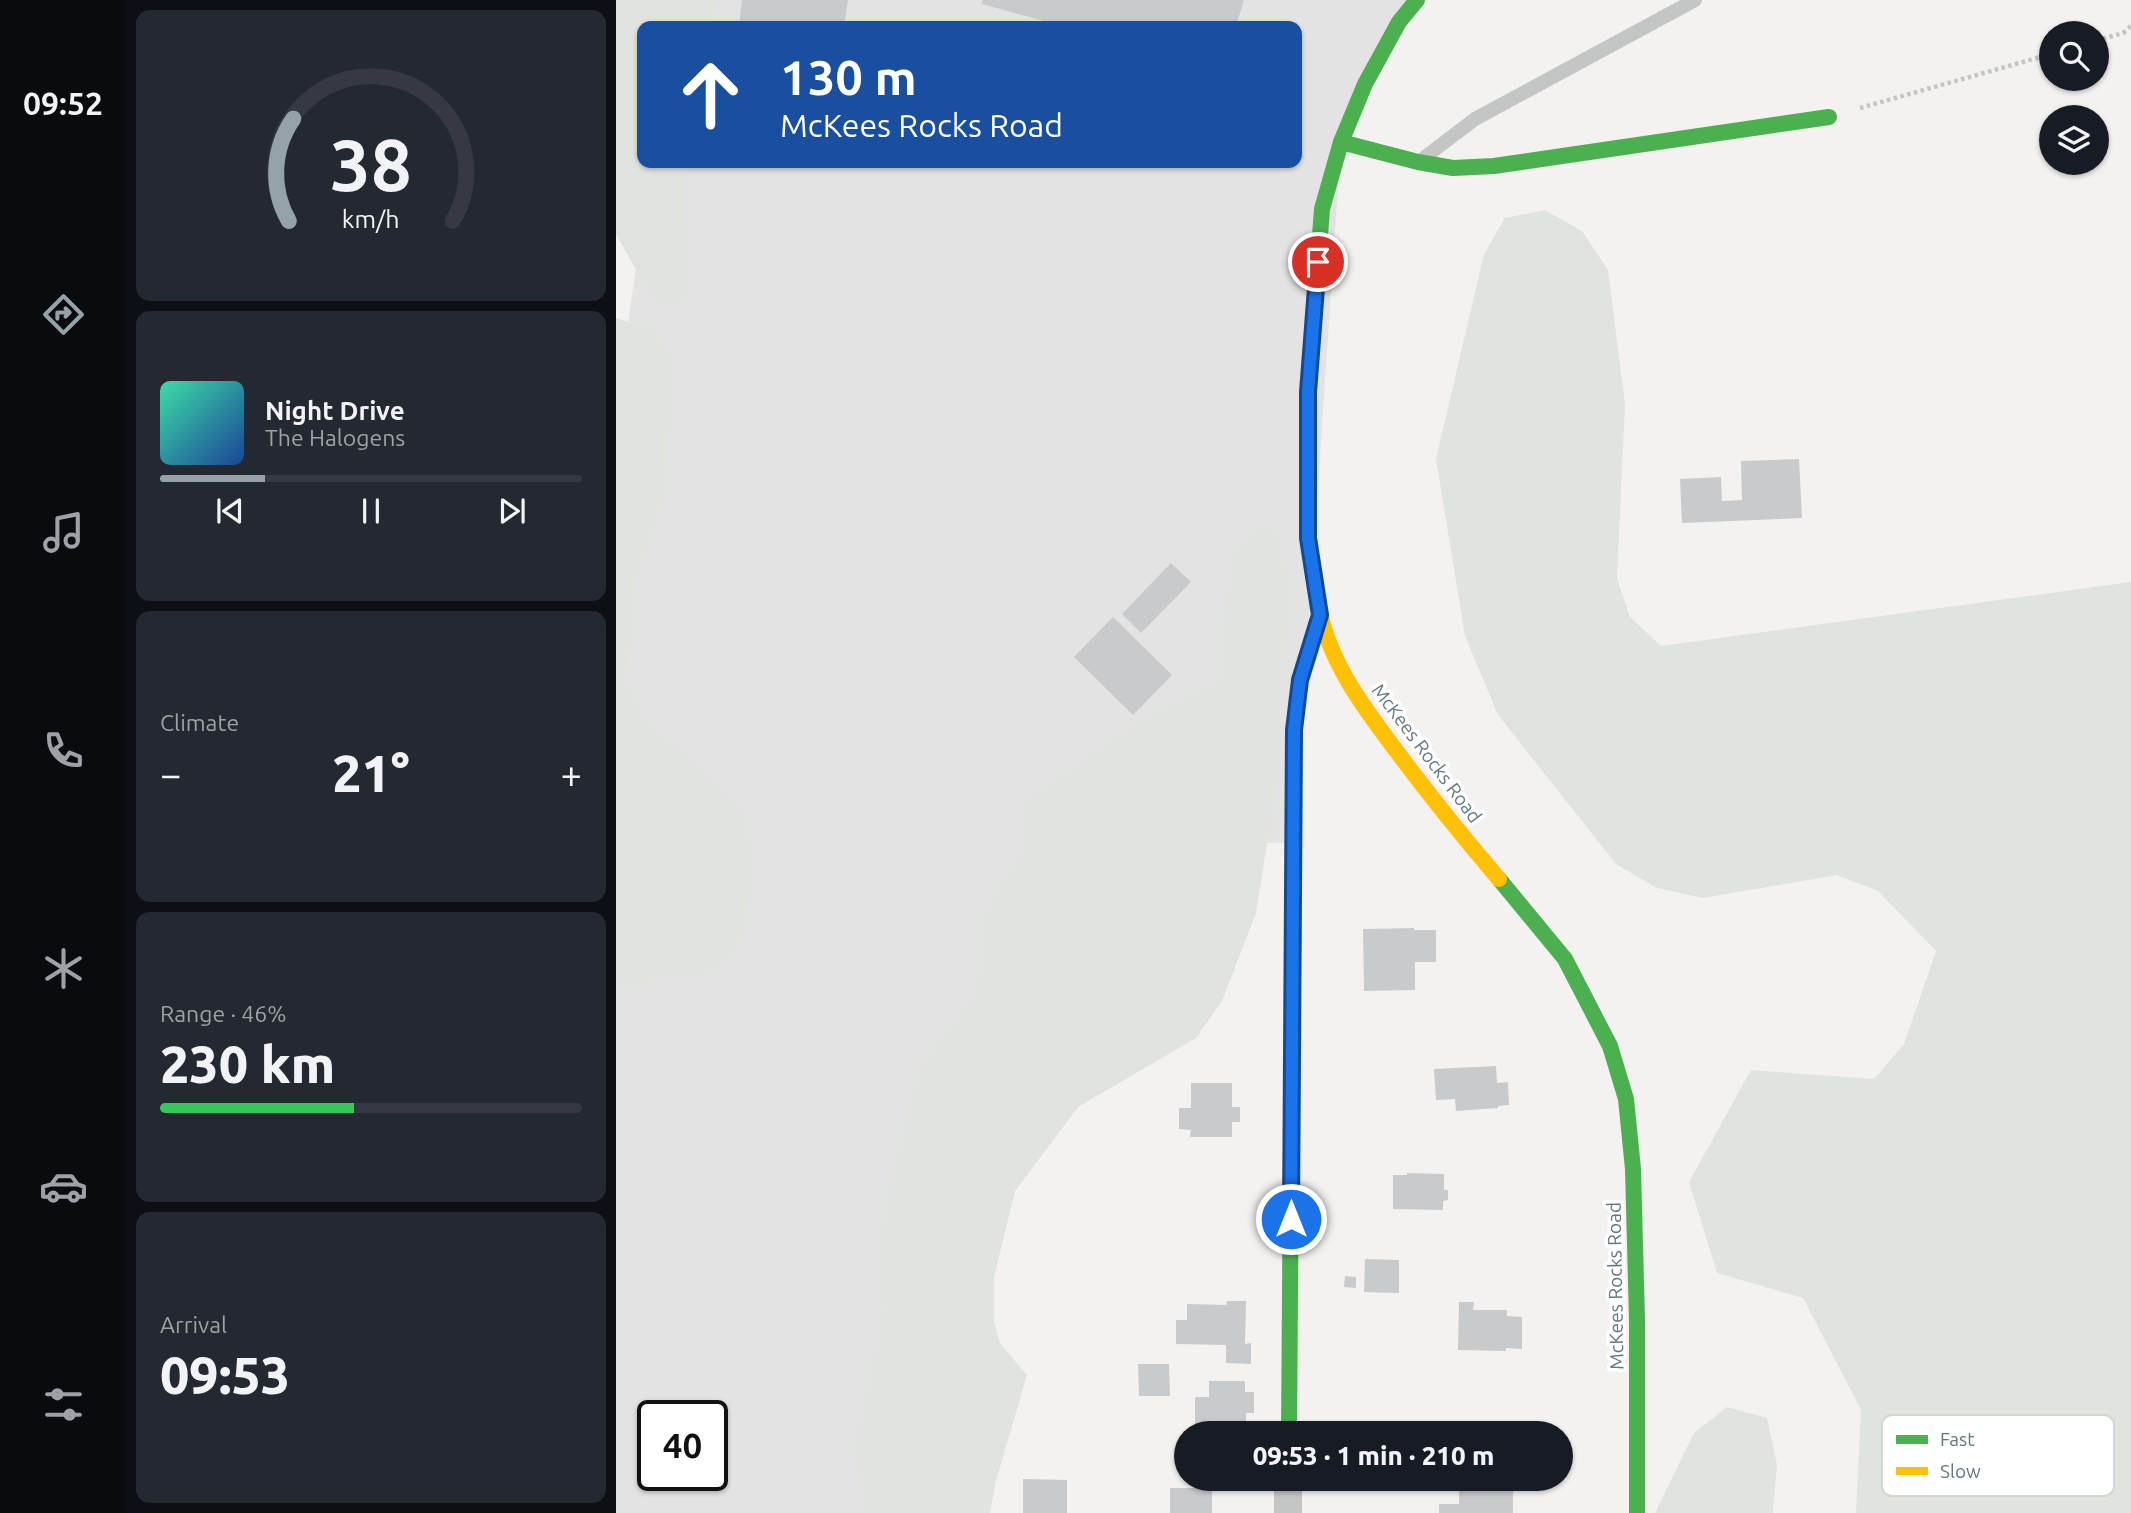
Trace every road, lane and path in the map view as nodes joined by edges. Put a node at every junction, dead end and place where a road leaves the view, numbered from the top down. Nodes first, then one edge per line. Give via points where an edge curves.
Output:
1 (1417, 0) edge
2 (1695, 0) edge
3 (2131, 26) edge
4 (2109, 37) edge
5 (2039, 57) edge
6 (1829, 117) joint
7 (1341, 142) junction
8 (1418, 162) junction
9 (1320, 615) junction
10 (1289, 1421) edge
11 (1288, 1491) edge
12 (1288, 1513) edge
13 (1637, 1513) edge

1 - 7 street, McKees Rocks Road via 1399,22 1365,84
2 - 8 lane via 1475,119
3 - 4 path
5 - 6 path
6 - 8 street via 1494,166 1453,169
7 - 8 street
7 - 9 street, McKees Rocks Road via 1322,209 1308,392 1308,538
9 - 10 street via 1300,680 1294,730
9 - 13 street, McKees Rocks Road via 1338,664 1366,711 1435,803 1565,959 1610,1046 1626,1099 1633,1169
11 - 12 street

